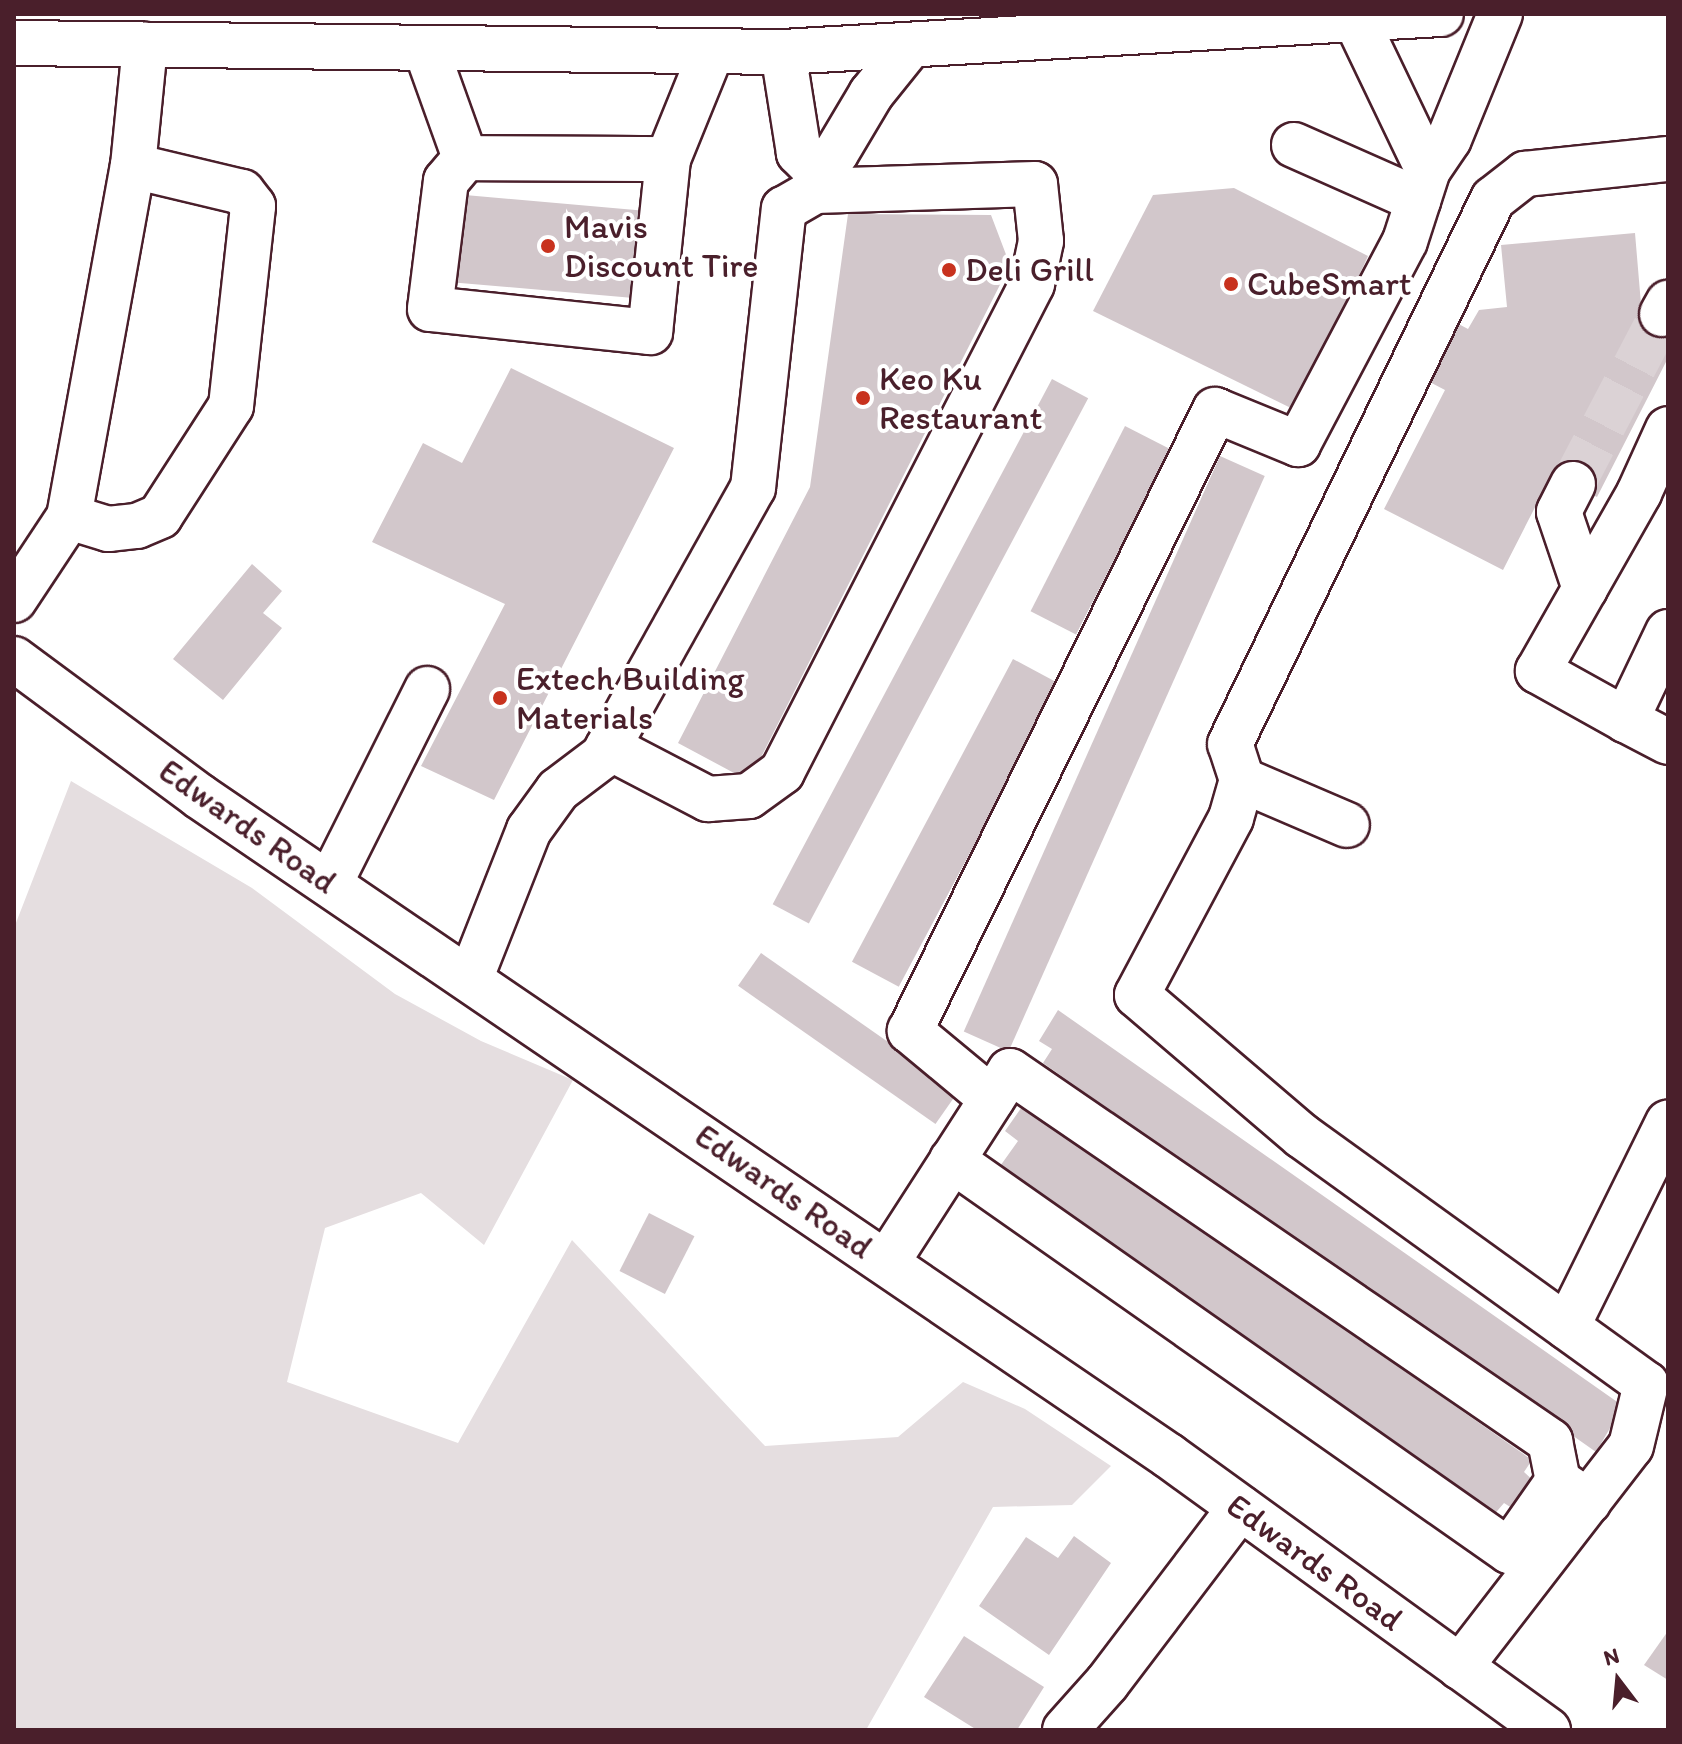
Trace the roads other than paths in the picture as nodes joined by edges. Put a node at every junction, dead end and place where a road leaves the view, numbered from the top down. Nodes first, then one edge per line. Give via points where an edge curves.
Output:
1 (1441, 14) edge
2 (1500, 14) edge
3 (1356, 20) junction
4 (14, 43) edge
5 (145, 45) junction
6 (908, 48) junction
7 (426, 49) junction
8 (783, 52) junction
9 (711, 53) junction
10 (1294, 145) dead end
11 (465, 158) junction
12 (668, 159) junction
13 (1668, 159) edge
14 (133, 166) junction
15 (815, 180) junction
16 (1423, 185) junction
17 (1668, 429) edge
18 (1573, 484) tunnel mouth
19 (69, 517) junction
20 (1585, 589) junction
21 (14, 600) edge
22 (1668, 632) edge
23 (14, 659) edge
24 (427, 689) dead end
25 (1626, 720) junction
26 (1668, 742) edge
27 (608, 747) junction
28 (1242, 780) junction
29 (1347, 825) dead end
30 (330, 883) junction
31 (471, 977) junction
32 (992, 1099) junction
33 (1668, 1123) edge
34 (952, 1160) junction
35 (887, 1262) junction
36 (1567, 1327) junction
37 (1657, 1382) edge
38 (1573, 1492) junction
39 (1240, 1508) junction
40 (1460, 1667) junction
41 (1065, 1730) edge
42 (1548, 1730) edge

1 - 3 main road
2 - 16 main road via 1449,139
3 - 6 main road
3 - 16 main road
4 - 5 main road
5 - 7 main road
5 - 14 main road
6 - 8 main road
6 - 15 main road
7 - 9 main road
7 - 11 main road
8 - 9 main road
8 - 15 main road via 799,153
9 - 12 main road
10 - 16 main road
11 - 12 main road
11 - 12 main road via 446,181 430,309 650,332
13 - 28 main road via 1525,174 1493,199 1230,744
14 - 19 main road
14 - 19 main road via 242,192 253,206 231,406 160,516 137,526 108,529
15 - 27 main road via 784,209 753,488
15 - 27 main road via 1035,184 1041,241 1032,284 782,772 749,796 708,799
16 - 32 main road via 1405,241 1298,444 1215,410 910,1031
17 - 20 main road
18 - 20 main road via 1559,512
19 - 21 main road
20 - 25 main road via 1538,671
22 - 25 main road
23 - 30 main road, Edwards Road via 199,796
24 - 30 main road
25 - 26 main road
27 - 31 main road via 541,810 507,877
28 - 29 main road
28 - 36 main road via 1231,818 1137,995 1302,1136
30 - 31 main road, Edwards Road
31 - 35 main road, Edwards Road
32 - 34 main road
32 - 38 main road via 1010,1071 1550,1441
33 - 36 main road
34 - 35 main road
34 - 38 main road via 1509,1551
35 - 39 main road, Edwards Road
36 - 37 main road
37 - 38 main road via 1631,1446
38 - 40 main road
39 - 40 main road, Edwards Road
39 - 41 main road
40 - 42 main road, Edwards Road

